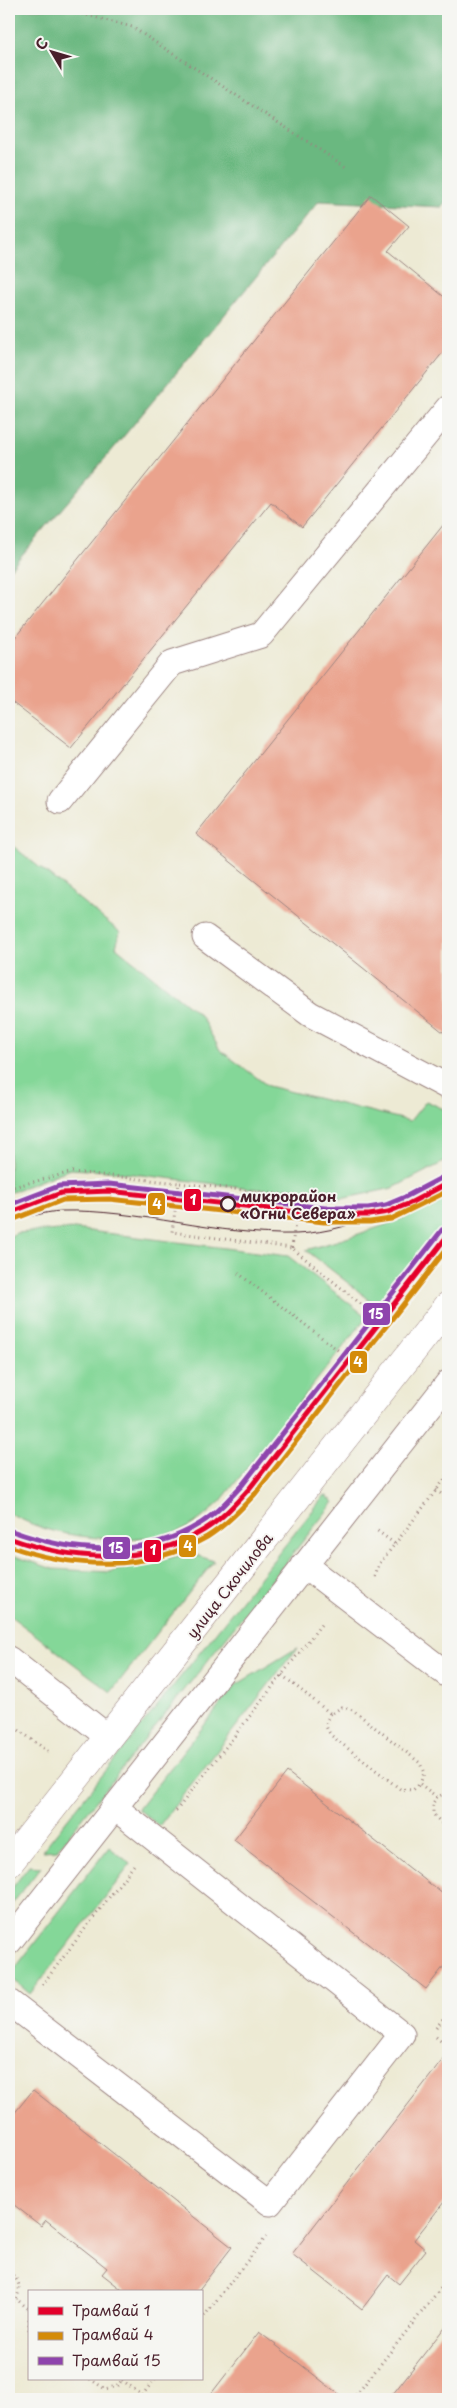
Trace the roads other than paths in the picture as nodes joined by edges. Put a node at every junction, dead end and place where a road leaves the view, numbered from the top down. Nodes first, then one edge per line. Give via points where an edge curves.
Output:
1 (448, 408) edge
2 (60, 801) dead end
3 (205, 937) dead end
4 (448, 1087) edge
5 (448, 1306) edge
6 (448, 1383) edge
7 (304, 1565) junction
8 (9, 1659) edge
9 (448, 1675) edge
10 (108, 1737) junction
11 (114, 1807) junction
12 (9, 1863) edge
13 (9, 1942) edge
14 (15, 2007) edge

1 - 2 lane via 261,636 172,663
3 - 4 lane via 310,1014
5 - 10 street, улица Скочилова
6 - 7 lane
7 - 9 lane
7 - 11 lane
8 - 10 lane
10 - 12 street, улица Скочилова
11 - 13 lane
11 - 14 lane via 402,2034 270,2203

